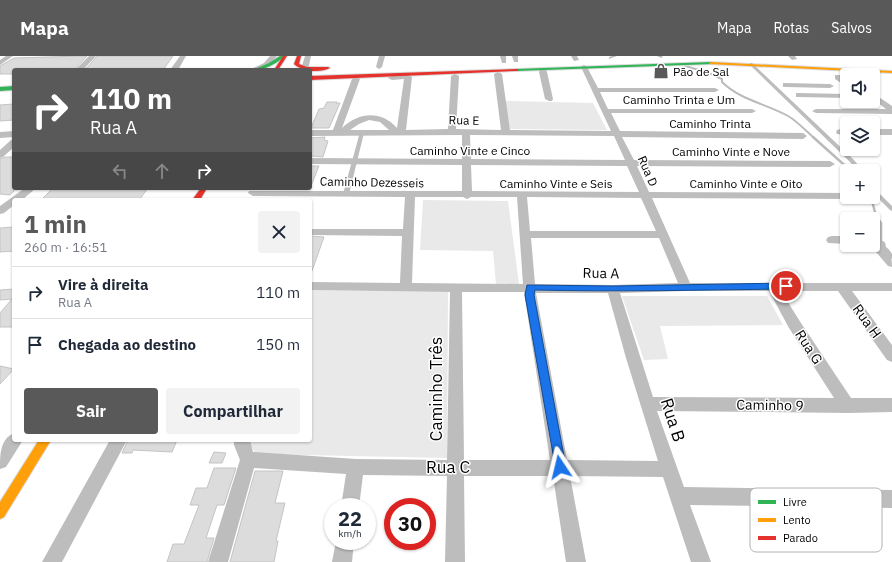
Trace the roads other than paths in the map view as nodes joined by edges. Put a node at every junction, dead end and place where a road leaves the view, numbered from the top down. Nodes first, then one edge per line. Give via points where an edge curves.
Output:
1 (10, 56) edge
2 (93, 56) edge
3 (183, 56) edge
4 (274, 56) edge
5 (284, 56) edge
6 (308, 56) edge
7 (382, 56) edge
8 (660, 56) edge
9 (680, 56) edge
10 (612, 57) edge
11 (792, 57) edge
12 (575, 58) edge
13 (298, 59) edge
14 (503, 59) edge
15 (515, 59) edge
16 (750, 60) edge
17 (0, 63) edge
18 (892, 65) edge
19 (379, 67) junction
20 (476, 67) junction
21 (81, 68) edge
22 (175, 68) edge
23 (258, 68) edge
24 (260, 68) edge
25 (277, 68) edge
26 (301, 68) edge
27 (306, 68) edge
28 (585, 69) junction
29 (312, 71) edge
30 (312, 71) edge
31 (543, 72) junction
32 (880, 72) edge
33 (892, 72) edge
34 (498, 74) junction
35 (840, 74) edge
36 (455, 76) junction
37 (820, 76) dead end
38 (408, 77) junction
39 (312, 79) edge
40 (312, 79) edge
41 (356, 79) junction
42 (12, 80) edge
43 (0, 81) edge
44 (786, 85) dead end
45 (830, 86) junction
46 (12, 88) edge
47 (0, 89) edge
48 (596, 90) junction
49 (715, 90) dead end
50 (840, 94) edge
51 (799, 95) dead end
52 (840, 96) edge
53 (549, 99) dead end
54 (880, 101) edge
55 (816, 110) dead end
56 (605, 111) junction
57 (752, 111) dead end
58 (892, 111) edge
59 (362, 132) junction
60 (399, 132) junction
61 (452, 132) junction
62 (466, 132) junction
63 (880, 132) edge
64 (892, 132) edge
65 (312, 133) edge
66 (339, 133) junction
67 (506, 133) junction
68 (12, 134) edge
69 (617, 134) junction
70 (0, 135) edge
71 (803, 136) dead end
72 (12, 144) edge
73 (0, 156) edge
74 (312, 161) edge
75 (353, 161) junction
76 (465, 162) junction
77 (631, 163) junction
78 (830, 164) dead end
79 (855, 164) edge
80 (28, 190) edge
81 (253, 194) edge
82 (346, 194) junction
83 (410, 195) junction
84 (522, 195) junction
85 (467, 196) junction
86 (646, 196) junction
87 (840, 196) edge
88 (880, 197) edge
89 (18, 198) edge
90 (0, 201) edge
91 (12, 201) edge
92 (12, 202) edge
93 (892, 209) edge
94 (0, 211) edge
95 (312, 232) edge
96 (408, 233) junction
97 (526, 234) junction
98 (663, 235) junction
99 (832, 240) dead end
100 (840, 240) edge
101 (881, 243) edge
102 (892, 263) edge
103 (312, 286) edge
104 (772, 286) junction
105 (841, 286) junction
106 (892, 286) edge
107 (406, 287) junction
108 (530, 287) junction
109 (686, 287) junction
110 (456, 288) junction
111 (613, 289) junction
112 (892, 356) edge
113 (648, 404) junction
114 (848, 406) junction
115 (892, 406) edge
116 (14, 442) edge
117 (44, 442) edge
118 (118, 442) edge
119 (242, 442) edge
120 (248, 460) junction
121 (0, 461) edge
122 (455, 466) junction
123 (356, 467) junction
124 (560, 467) junction
125 (669, 469) junction
126 (679, 496) junction
127 (750, 497) edge
128 (351, 498) edge
129 (882, 499) edge
130 (892, 499) edge
131 (0, 513) edge
132 (344, 550) edge
133 (52, 562) edge
134 (218, 562) edge
135 (342, 562) edge
136 (456, 562) edge
137 (576, 562) edge
138 (701, 562) edge

1 - 17 street
2 - 21 street
3 - 22 street
4 - 23 street
5 - 24 main road
5 - 25 main road
6 - 27 street
7 - 19 street
8 - 9 main road
8 - 10 main road
10 - 12 main road
11 - 16 main road
11 - 18 main road
12 - 15 main road
13 - 26 main road via 297,66
14 - 15 main road
14 - 20 main road
16 - 28 main road
16 - 35 main road
16 - 79 lane
19 - 20 main road
19 - 29 main road
20 - 28 main road
20 - 30 main road
20 - 39 main road
28 - 31 street
28 - 48 street, Rua D
31 - 34 street
31 - 53 street
32 - 33 main road
34 - 36 street
34 - 67 street
36 - 38 street
36 - 61 street
37 - 45 street
38 - 41 street
38 - 60 street
40 - 41 street
41 - 66 street
42 - 43 main road
44 - 45 street
45 - 50 street
46 - 47 main road
48 - 49 street
48 - 56 street, Rua D
51 - 52 street
54 - 58 street
55 - 58 street
56 - 57 street, Caminho Trinta e Um
56 - 69 street, Rua D
59 - 60 street, Rua E
59 - 66 street, Rua E
59 - 75 lane
60 - 61 street, Rua E
60 - 66 street via 380,119 367,117 355,121
61 - 62 street, Rua E
62 - 67 street, Rua E
62 - 76 street
63 - 64 street
65 - 66 street, Rua E
67 - 69 street, Rua E
68 - 70 street
69 - 71 street, Caminho Trinta
69 - 77 street, Rua D
72 - 73 street
74 - 75 street, Caminho Vinte e Cinco
75 - 76 street, Caminho Vinte e Cinco
75 - 82 lane
76 - 77 street, Caminho Vinte e Cinco
76 - 85 street
77 - 78 street, Caminho Vinte e Nove
77 - 86 street, Rua D
80 - 89 street
81 - 82 street, Caminho Dezesseis
82 - 83 street, Caminho Dezesseis
83 - 85 street, Caminho Dezesseis
83 - 96 street
84 - 85 street, Caminho Vinte e Seis
84 - 86 street, Caminho Vinte e Seis
84 - 97 street
86 - 87 street, Caminho Vinte e Oito
86 - 98 street, Rua D
88 - 93 lane
90 - 91 street
92 - 94 street
95 - 96 street
96 - 107 street
97 - 98 street
97 - 108 street
98 - 109 street, Rua D
99 - 100 street
101 - 102 street
103 - 107 street, Rua A
104 - 105 street, Rua A
104 - 109 street, Rua A
104 - 114 street, Rua G
105 - 106 street, Rua A
105 - 112 street, Rua H
107 - 110 street, Rua A
108 - 110 street, Rua A
108 - 111 street, Rua A
108 - 124 street
109 - 111 street, Rua A
110 - 122 street, Caminho Três
111 - 113 street, Rua B
113 - 114 street, Caminho 9
113 - 125 street, Rua B
114 - 115 street, Caminho 9
116 - 121 street
117 - 131 main road
118 - 133 street
119 - 120 street
120 - 123 street, Rua C
120 - 134 street
122 - 123 street, Rua C
122 - 124 street, Rua C
122 - 136 street, Caminho Três
123 - 128 street
124 - 125 street, Rua C
124 - 137 street
125 - 126 street, Rua B
126 - 127 street
126 - 138 street, Rua B
129 - 130 street
132 - 135 street

